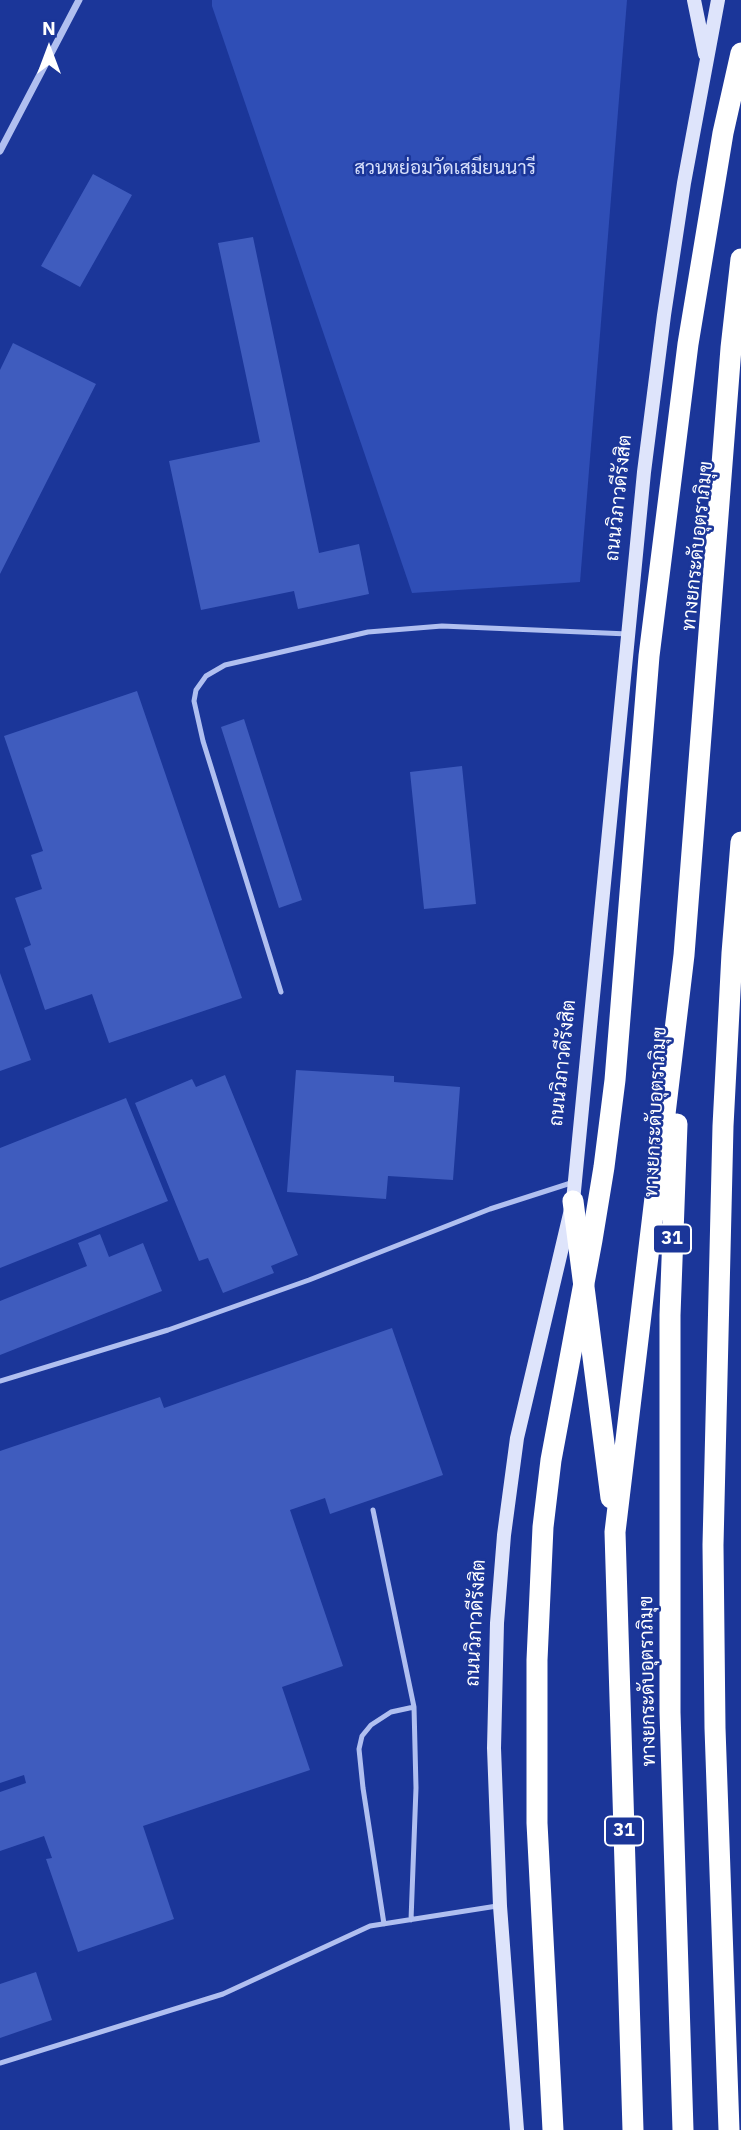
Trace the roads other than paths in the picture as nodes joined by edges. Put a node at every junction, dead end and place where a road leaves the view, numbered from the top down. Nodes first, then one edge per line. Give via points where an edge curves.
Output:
1 (79, 0) edge
2 (694, 0) edge
3 (718, 0) edge
4 (741, 53) edge
5 (706, 63) junction
6 (0, 151) edge
7 (741, 259) edge
8 (741, 352) edge
9 (628, 634) junction
10 (741, 842) edge
11 (281, 992) dead end
12 (574, 1192) junction
13 (0, 1381) edge
14 (373, 1510) dead end
15 (615, 1532) junction
16 (414, 1707) junction
17 (500, 1906) junction
18 (411, 1920) junction
19 (384, 1924) junction
20 (0, 2063) edge
21 (517, 2130) edge
22 (553, 2130) edge
23 (633, 2130) edge
24 (683, 2130) edge
25 (729, 2130) edge

1 - 6 street
2 - 5 main road
3 - 5 main road, ถนนวิภาวดีรังสิต / 31
4 - 22 highway, bridge via 688,344 649,656 615,1080 543,1527 537,1823
5 - 9 main road, ถนนวิภาวดีรังสิต / 31 via 664,315
7 - 15 highway, 31 via 684,955
8 - 24 highway, ทางยกระดับอุตราภิมุข / 31 via 709,663 676,1144 671,1289 670,1712
9 - 11 lane via 442,626 368,632 225,665 206,676 194,701 203,741
9 - 12 main road, ถนนวิภาวดีรังสิต / 31
10 - 25 highway, 31 via 723,1126 713,1545
12 - 13 lane via 552,1188 181,1326
12 - 15 highway, 31
12 - 17 main road, ถนนวิภาวดีรังสิต via 517,1438 504,1535 494,1748
14 - 16 lane
15 - 23 highway, 31
16 - 18 lane
16 - 19 lane via 391,1712 371,1725 359,1749
17 - 18 lane
17 - 21 main road, ถนนวิภาวดีรังสิต
18 - 19 lane
19 - 20 lane via 370,1926 223,1994

